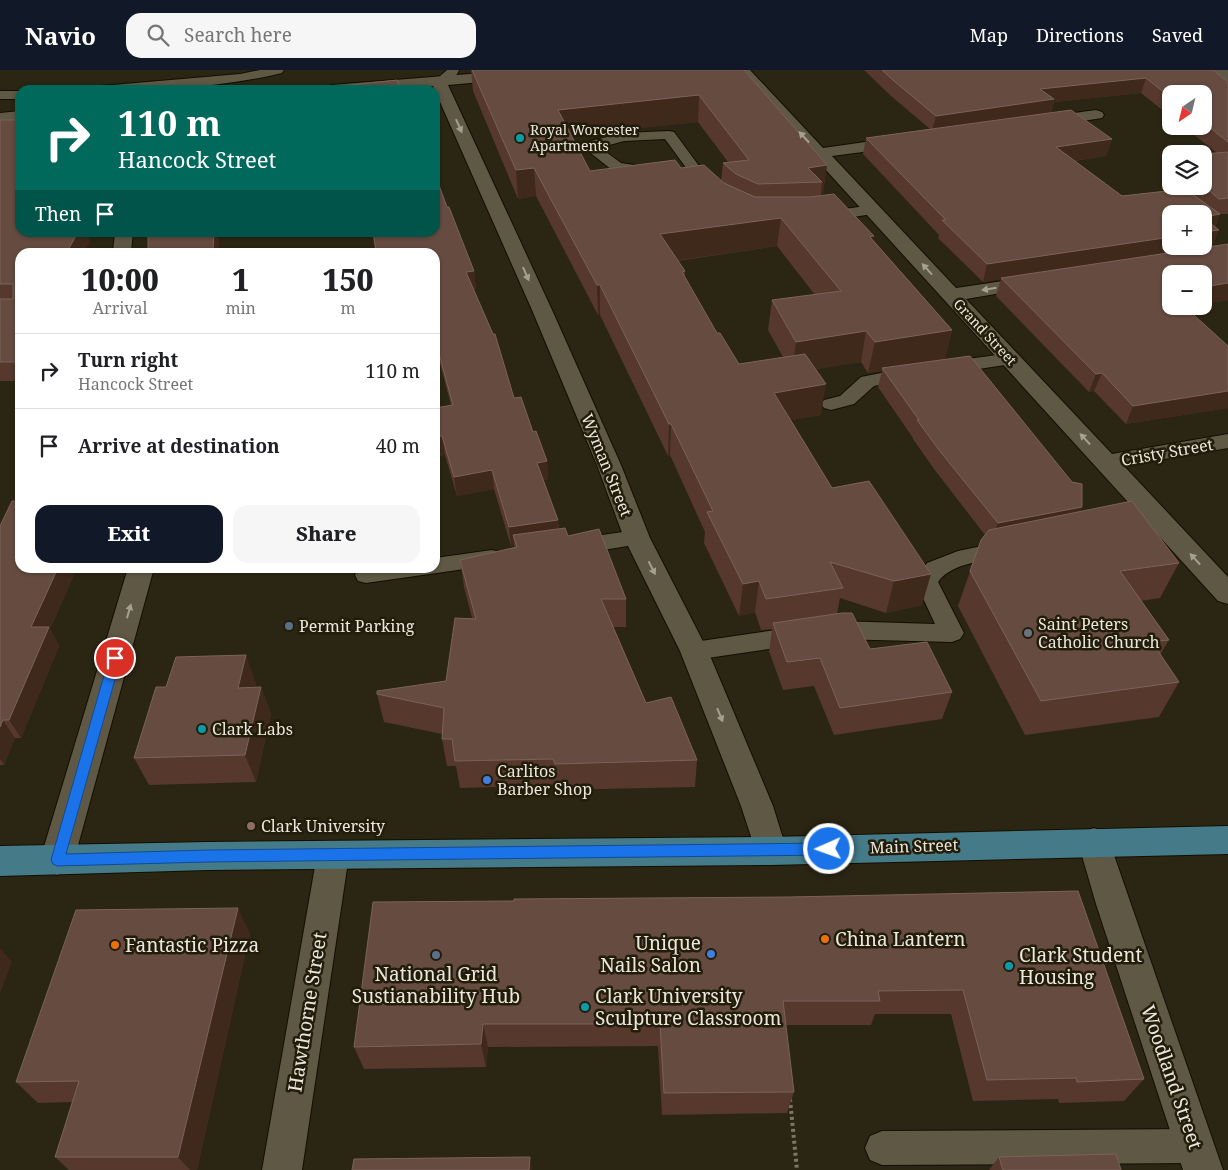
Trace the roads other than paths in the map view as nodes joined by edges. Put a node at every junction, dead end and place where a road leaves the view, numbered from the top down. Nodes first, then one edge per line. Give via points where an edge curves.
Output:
1 (278, 70) edge
2 (570, 70) edge
3 (742, 70) edge
4 (1218, 70) edge
5 (446, 76) edge
6 (1228, 77) edge
7 (159, 85) edge
8 (373, 85) edge
9 (0, 95) edge
10 (15, 95) edge
11 (15, 116) edge
12 (1096, 116) dead end
13 (0, 118) edge
14 (1028, 125) edge
15 (913, 140) edge
16 (820, 153) junction
17 (662, 172) edge
18 (722, 202) edge
19 (874, 210) junction
20 (806, 219) edge
21 (1056, 279) edge
22 (950, 295) junction
23 (1011, 359) junction
24 (831, 404) dead end
25 (1228, 441) edge
26 (1106, 462) junction
27 (1159, 519) junction
28 (1130, 525) edge
29 (637, 538) junction
30 (1025, 546) edge
31 (550, 551) edge
32 (512, 556) edge
33 (440, 565) edge
34 (141, 573) edge
35 (383, 573) edge
36 (366, 575) dead end
37 (1228, 594) edge
38 (694, 651) junction
39 (1228, 840) edge
40 (1094, 842) junction
41 (771, 851) junction
42 (333, 855) junction
43 (57, 860) junction
44 (0, 861) edge
45 (882, 1148) dead end
46 (1199, 1158) edge
47 (282, 1170) edge

1 - 7 lane via 240,78
2 - 5 street
16 -> 3 street, Grand Street
4 - 6 street
5 - 8 street
5 -> 29 street, Wyman Street
9 - 10 lane
11 - 13 street
12 - 14 street
15 - 16 street
16 - 19 street, Grand Street
17 - 18 lane via 617,167 595,151 595,144 624,137 669,135 687,170
19 - 20 lane
22 -> 19 street, Grand Street
21 -> 22 street
22 - 23 street, Grand Street
23 - 24 lane via 868,381 847,400
26 -> 23 street, Grand Street
25 - 26 street, Cristy Street
26 - 27 street, Grand Street
27 - 28 lane
37 -> 27 street, Grand Street
29 - 31 lane
29 -> 38 street, Wyman Street
30 - 38 lane via 958,559 935,569 926,581 952,633 836,630
32 - 33 lane
43 -> 34 street
35 - 36 lane
38 -> 41 street, Wyman Street via 757,806
39 - 40 main road, Main Street
40 - 41 main road, Main Street
40 - 46 street, Woodland Street
41 - 42 main road, Main Street
42 - 43 main road, Main Street
42 - 47 street, Hawthorne Street
43 - 44 main road, Main Street
45 - 46 lane

